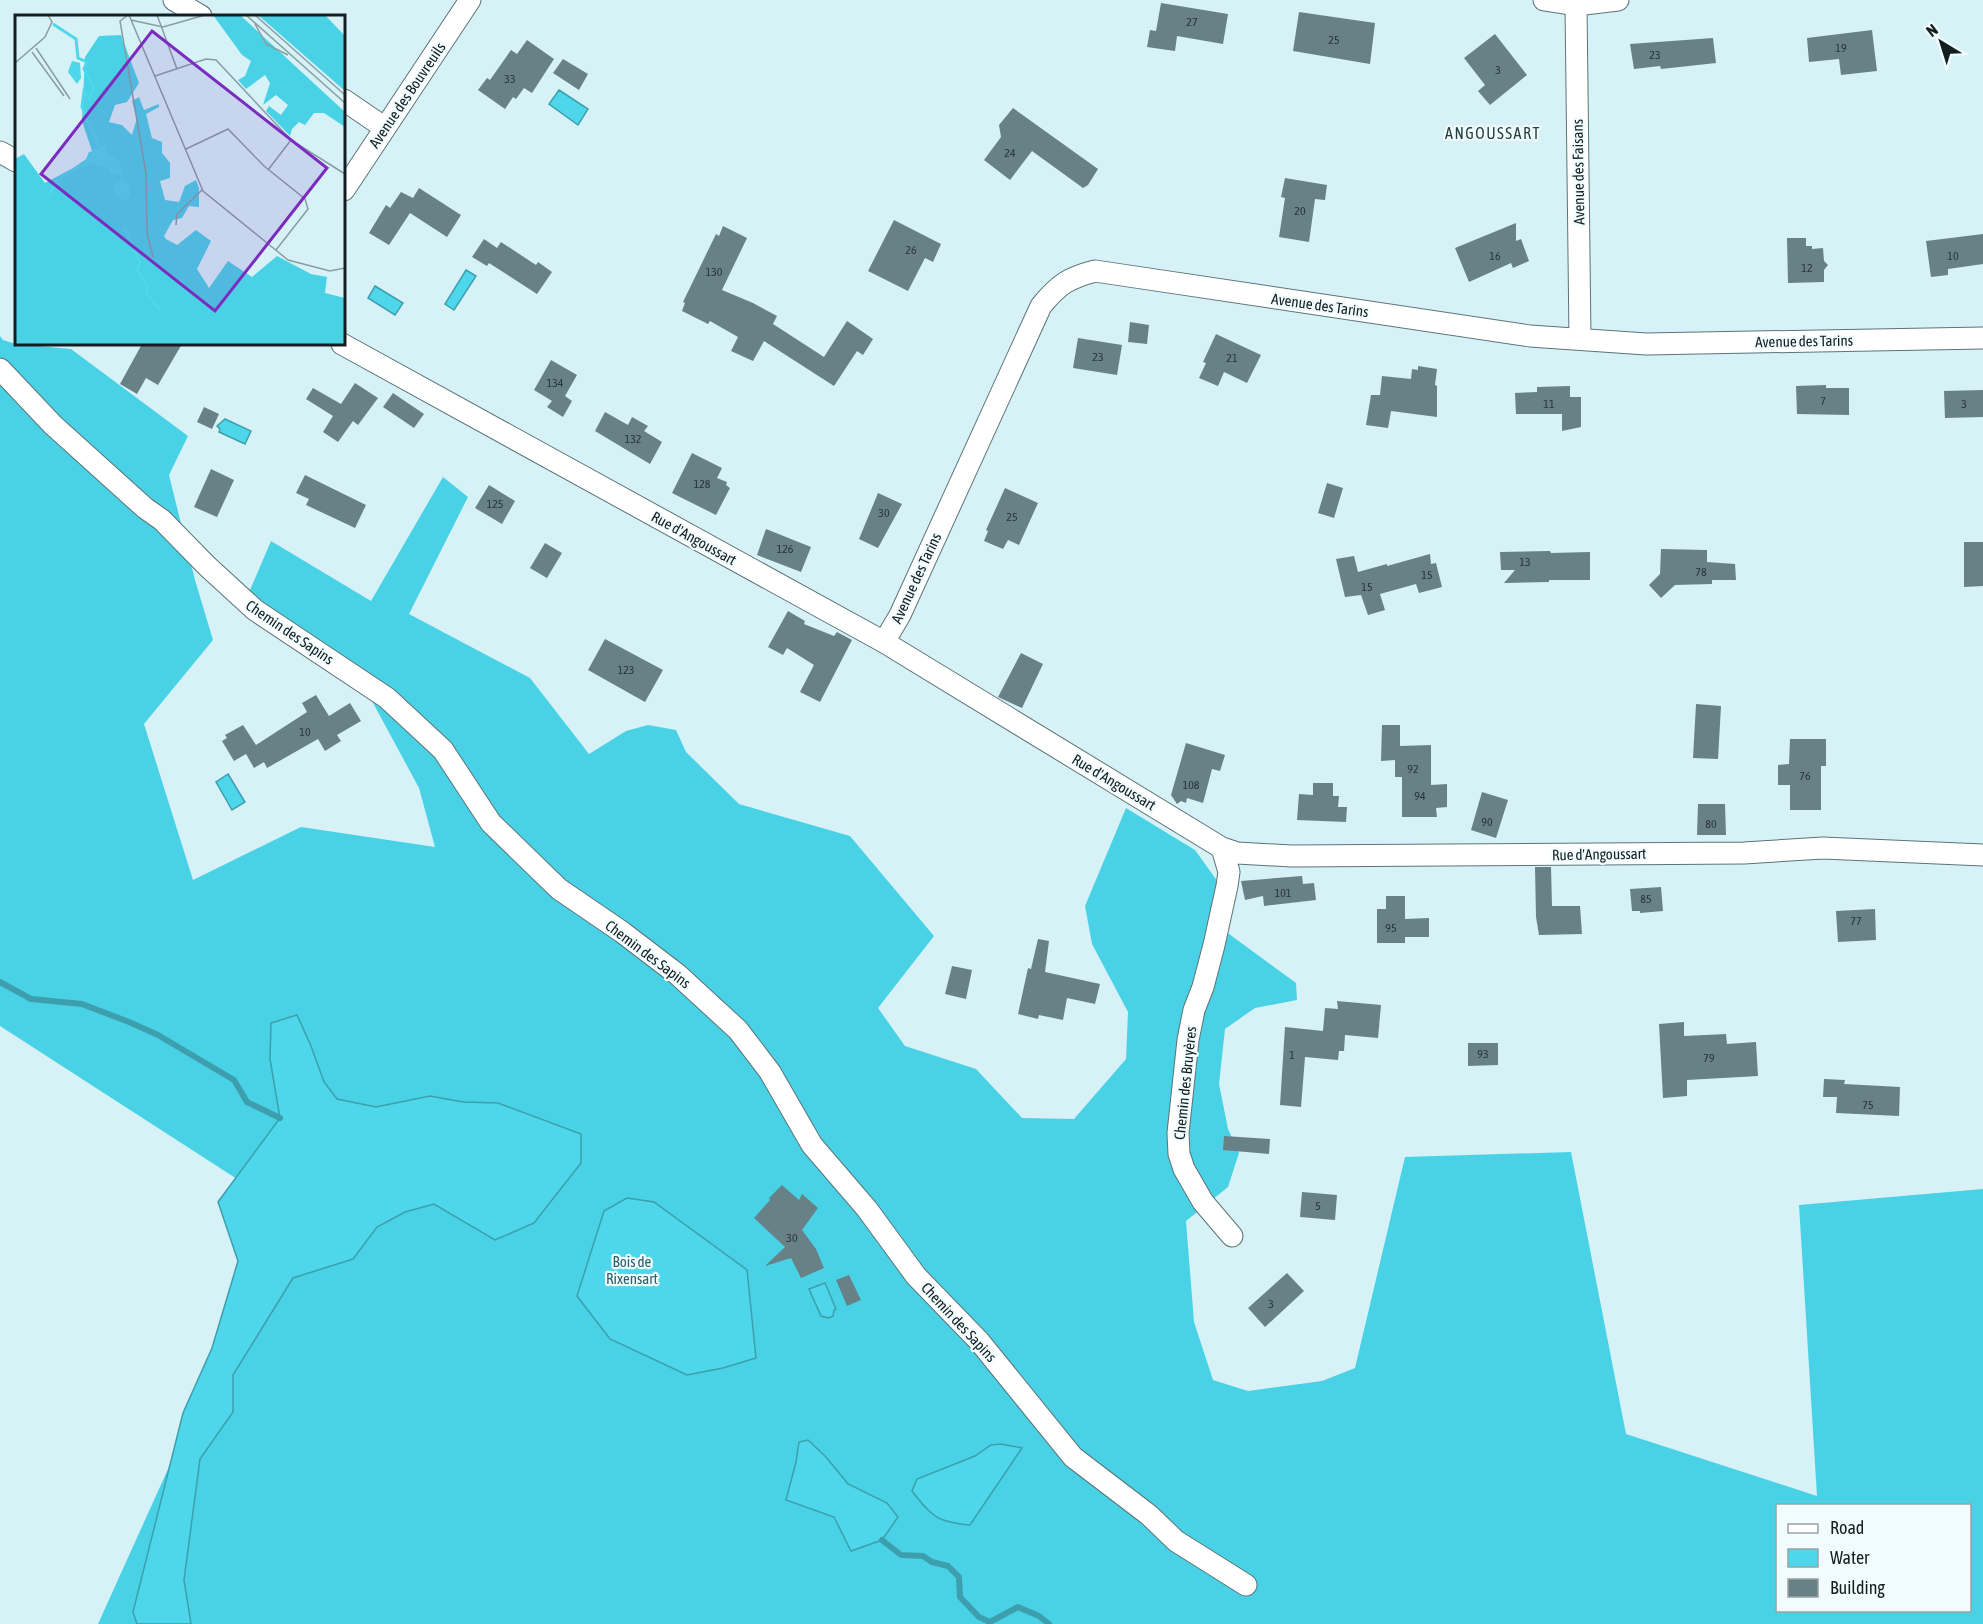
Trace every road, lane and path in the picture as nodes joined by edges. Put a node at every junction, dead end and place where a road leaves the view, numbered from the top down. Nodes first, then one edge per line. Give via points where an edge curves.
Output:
1 (174, 0) edge
2 (470, 0) edge
3 (1544, 0) edge
4 (1618, 0) edge
5 (1576, 5) junction
6 (199, 15) edge
7 (345, 101) edge
8 (385, 128) junction
9 (0, 152) edge
10 (15, 160) edge
11 (345, 188) edge
12 (1983, 338) edge
13 (1580, 339) junction
14 (344, 345) edge
15 (0, 369) edge
16 (884, 642) junction
17 (1222, 848) junction
18 (1983, 855) edge
19 (1232, 1236) dead end
20 (1246, 1585) dead end

1 - 6 street
2 - 8 street, Avenue des Bouvreuils
3 - 5 street
4 - 5 street
5 - 13 street, Avenue des Faisans
7 - 8 street
8 - 11 street, Avenue des Bouvreuils
9 - 10 street
12 - 13 street, Avenue des Tarins via 1646,344
13 - 16 street, Avenue des Tarins via 1530,336 1095,272 1074,277 1056,288 1041,306 900,615
14 - 16 street, Rue d'Angoussart
15 - 20 street, Chemin des Sapins via 53,425 162,520 255,610 387,698 443,750 491,824 559,889 677,974 738,1030 770,1072 812,1145 867,1209 916,1276 980,1341 1073,1457 1176,1540
16 - 17 street, Rue d'Angoussart
17 - 18 street, Rue d'Angoussart via 1237,853 1291,856 1744,853 1823,848
17 - 19 street, Chemin des Bruyères via 1228,879 1188,1040 1178,1133 1184,1169 1203,1202

